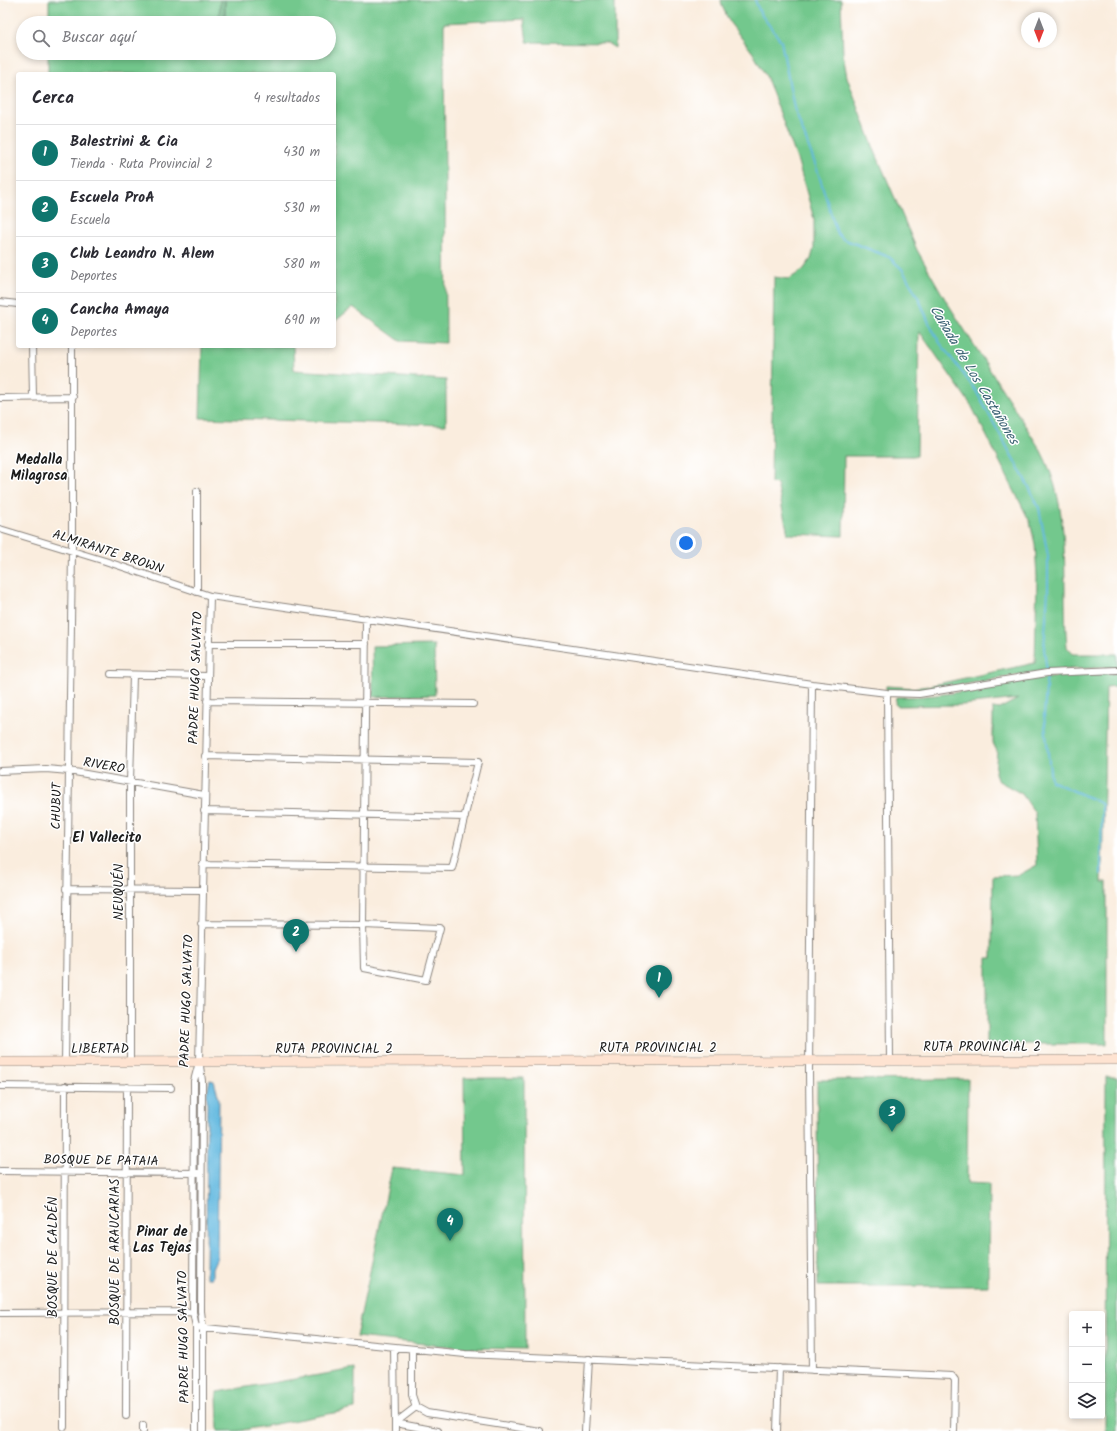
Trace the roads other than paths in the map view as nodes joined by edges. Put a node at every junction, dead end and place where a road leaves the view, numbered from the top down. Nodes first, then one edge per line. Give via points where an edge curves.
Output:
1 (0, 302) edge
2 (16, 304) edge
3 (32, 348) edge
4 (72, 348) edge
5 (33, 396) junction
6 (73, 397) junction
7 (0, 398) edge
8 (197, 490) dead end
9 (0, 529) edge
10 (72, 551) junction
11 (197, 592) junction
12 (210, 596) junction
13 (366, 618) junction
14 (208, 644) junction
15 (366, 644) junction
16 (1117, 670) edge
17 (111, 674) dead end
18 (133, 675) junction
19 (207, 676) junction
20 (812, 684) junction
21 (887, 692) junction
22 (207, 701) junction
23 (366, 703) junction
24 (473, 704) dead end
25 (205, 756) junction
26 (366, 761) junction
27 (0, 771) edge
28 (69, 771) junction
29 (130, 782) junction
30 (204, 795) junction
31 (204, 811) junction
32 (365, 815) junction
33 (465, 817) junction
34 (202, 864) junction
35 (364, 866) junction
36 (66, 889) junction
37 (130, 889) junction
38 (202, 890) junction
39 (201, 924) junction
40 (364, 925) junction
41 (890, 1060) junction
42 (1117, 1060) edge
43 (809, 1061) junction
44 (0, 1062) edge
45 (65, 1062) junction
46 (130, 1062) junction
47 (199, 1062) junction
48 (0, 1086) edge
49 (65, 1086) junction
50 (127, 1087) junction
51 (171, 1088) dead end
52 (0, 1170) edge
53 (64, 1171) junction
54 (126, 1172) junction
55 (194, 1173) junction
56 (201, 1173) junction
57 (0, 1312) edge
58 (64, 1312) junction
59 (126, 1312) junction
60 (193, 1312) junction
61 (196, 1327) junction
62 (203, 1328) junction
63 (394, 1348) junction
64 (412, 1349) junction
65 (589, 1359) junction
66 (779, 1368) junction
67 (812, 1370) junction
68 (416, 1407) junction
69 (126, 1416) dead end
70 (395, 1423) junction
71 (64, 1427) dead end
72 (196, 1431) edge
73 (204, 1431) edge
74 (395, 1431) edge
75 (438, 1431) edge
76 (540, 1431) edge
77 (585, 1431) edge
78 (777, 1431) edge
79 (954, 1431) edge

1 - 2 street
3 - 5 street
4 - 6 street, CHUBUT
5 - 6 street
5 - 7 street
6 - 10 street, CHUBUT
8 - 11 street, PADRE HUGO SALVATO
9 - 10 street, ALMIRANTE BROWN
10 - 11 street, ALMIRANTE BROWN
10 - 28 street, CHUBUT
11 - 12 street, ALMIRANTE BROWN
12 - 13 street, ALMIRANTE BROWN
12 - 14 street, PADRE HUGO SALVATO
13 - 15 street
13 - 20 street, ALMIRANTE BROWN
14 - 15 street
14 - 19 street, PADRE HUGO SALVATO
15 - 23 street
16 - 21 street, ALMIRANTE BROWN via 1047,673 930,694
17 - 18 street
18 - 19 street
18 - 29 street, NEUQUÉN
19 - 22 street, PADRE HUGO SALVATO
20 - 21 street, ALMIRANTE BROWN
20 - 43 street
21 - 41 street
22 - 23 street
22 - 25 street, PADRE HUGO SALVATO
23 - 24 street
23 - 26 street
25 - 26 street
25 - 30 street, PADRE HUGO SALVATO
26 - 32 street
26 - 33 street via 478,762
27 - 28 street, RIVERO
28 - 29 street, RIVERO
28 - 36 street, CHUBUT
29 - 30 street, RIVERO
29 - 37 street, NEUQUÉN
30 - 31 street, PADRE HUGO SALVATO
31 - 32 street
31 - 34 street, PADRE HUGO SALVATO
32 - 33 street
32 - 35 street
33 - 35 street via 452,868
34 - 35 street
34 - 38 street, PADRE HUGO SALVATO
35 - 40 street
36 - 37 street
36 - 45 street, CHUBUT
37 - 38 street
37 - 46 street, NEUQUÉN
38 - 39 street, PADRE HUGO SALVATO
39 - 40 street
39 - 47 street, PADRE HUGO SALVATO
40 - 40 street via 440,928 426,980 364,968
41 - 42 main road, RUTA PROVINCIAL 2
41 - 43 main road, RUTA PROVINCIAL 2
43 - 47 main road, RUTA PROVINCIAL 2
43 - 67 street
44 - 45 main road, LIBERTAD
45 - 46 main road, LIBERTAD
46 - 47 main road, LIBERTAD
47 - 55 street, PADRE HUGO SALVATO via 194,1081
47 - 56 street, PADRE HUGO SALVATO via 202,1081
48 - 49 street
49 - 50 street
49 - 53 street, BOSQUE DE CALDÉN
50 - 51 street
50 - 54 street, BOSQUE DE ARAUCARIAS
52 - 53 street, BOSQUE DE PATAIA
53 - 54 street, BOSQUE DE PATAIA
53 - 58 street, BOSQUE DE CALDÉN
54 - 55 street, BOSQUE DE PATAIA
54 - 59 street, BOSQUE DE ARAUCARIAS
55 - 56 street, BOSQUE DE PATAIA
55 - 60 street, PADRE HUGO SALVATO
56 - 62 street, PADRE HUGO SALVATO
57 - 58 street
58 - 59 street
58 - 71 street, BOSQUE DE CALDÉN
59 - 60 street
59 - 69 street, BOSQUE DE ARAUCARIAS
60 - 61 street, PADRE HUGO SALVATO
61 - 62 street
61 - 72 street, PADRE HUGO SALVATO
62 - 63 street
62 - 73 street, PADRE HUGO SALVATO
63 - 64 street
63 - 70 street
64 - 65 street via 464,1354
64 - 68 street via 412,1395
65 - 66 street
65 - 77 street
66 - 67 street
66 - 78 street
67 - 79 street via 954,1378
68 - 70 street
68 - 76 street via 427,1413
70 - 74 street
70 - 75 street

